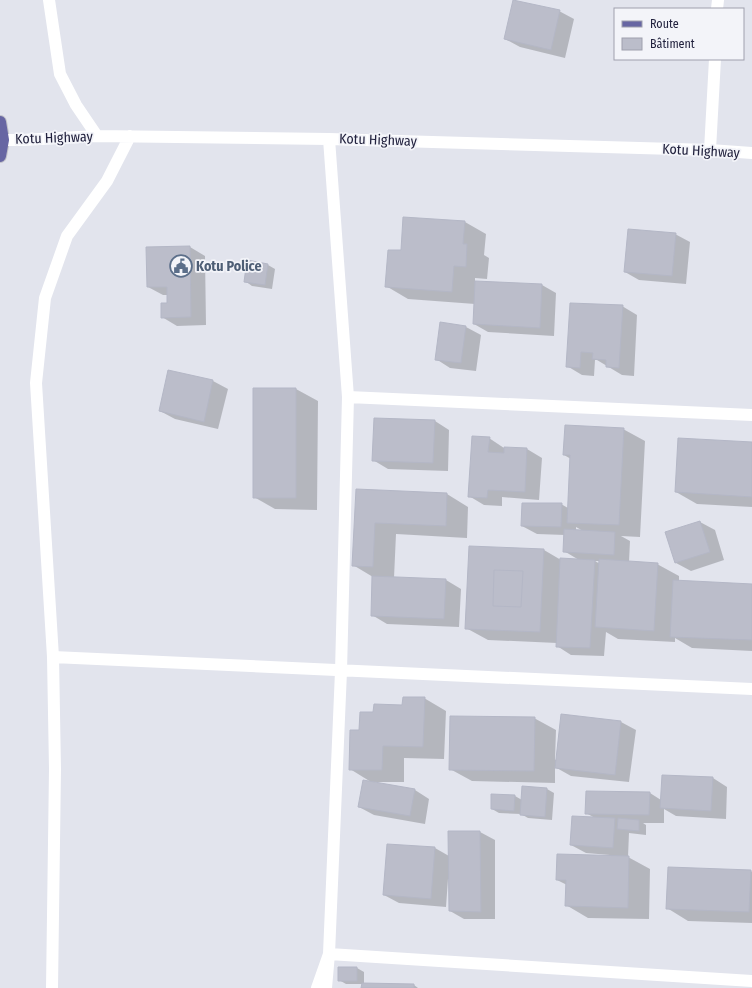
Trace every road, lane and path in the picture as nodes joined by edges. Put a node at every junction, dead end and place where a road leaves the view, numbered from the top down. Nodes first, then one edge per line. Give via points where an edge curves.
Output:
1 (49, 0) edge
2 (715, 60) edge
3 (0, 122) edge
4 (97, 136) junction
5 (130, 136) junction
6 (329, 138) junction
7 (3, 140) junction
8 (710, 150) junction
9 (752, 153) edge
10 (0, 156) edge
11 (348, 397) junction
12 (752, 415) edge
13 (53, 657) junction
14 (341, 671) junction
15 (752, 689) edge
16 (329, 954) junction
17 (752, 981) edge
18 (52, 988) edge
19 (317, 988) edge
20 (326, 988) edge

1 - 4 street via 60,74 76,105
2 - 8 street
3 - 7 main road
4 - 5 street, Kotu Highway
4 - 7 street, Kotu Highway
5 - 6 street, Kotu Highway
5 - 13 street via 107,181 67,236 45,298 36,383
6 - 8 street, Kotu Highway
6 - 11 street
7 - 10 main road
8 - 9 street, Kotu Highway
11 - 12 street
11 - 14 street
13 - 14 street
13 - 18 street via 55,769
14 - 15 street
14 - 16 street
16 - 17 street
16 - 19 street
16 - 20 street

